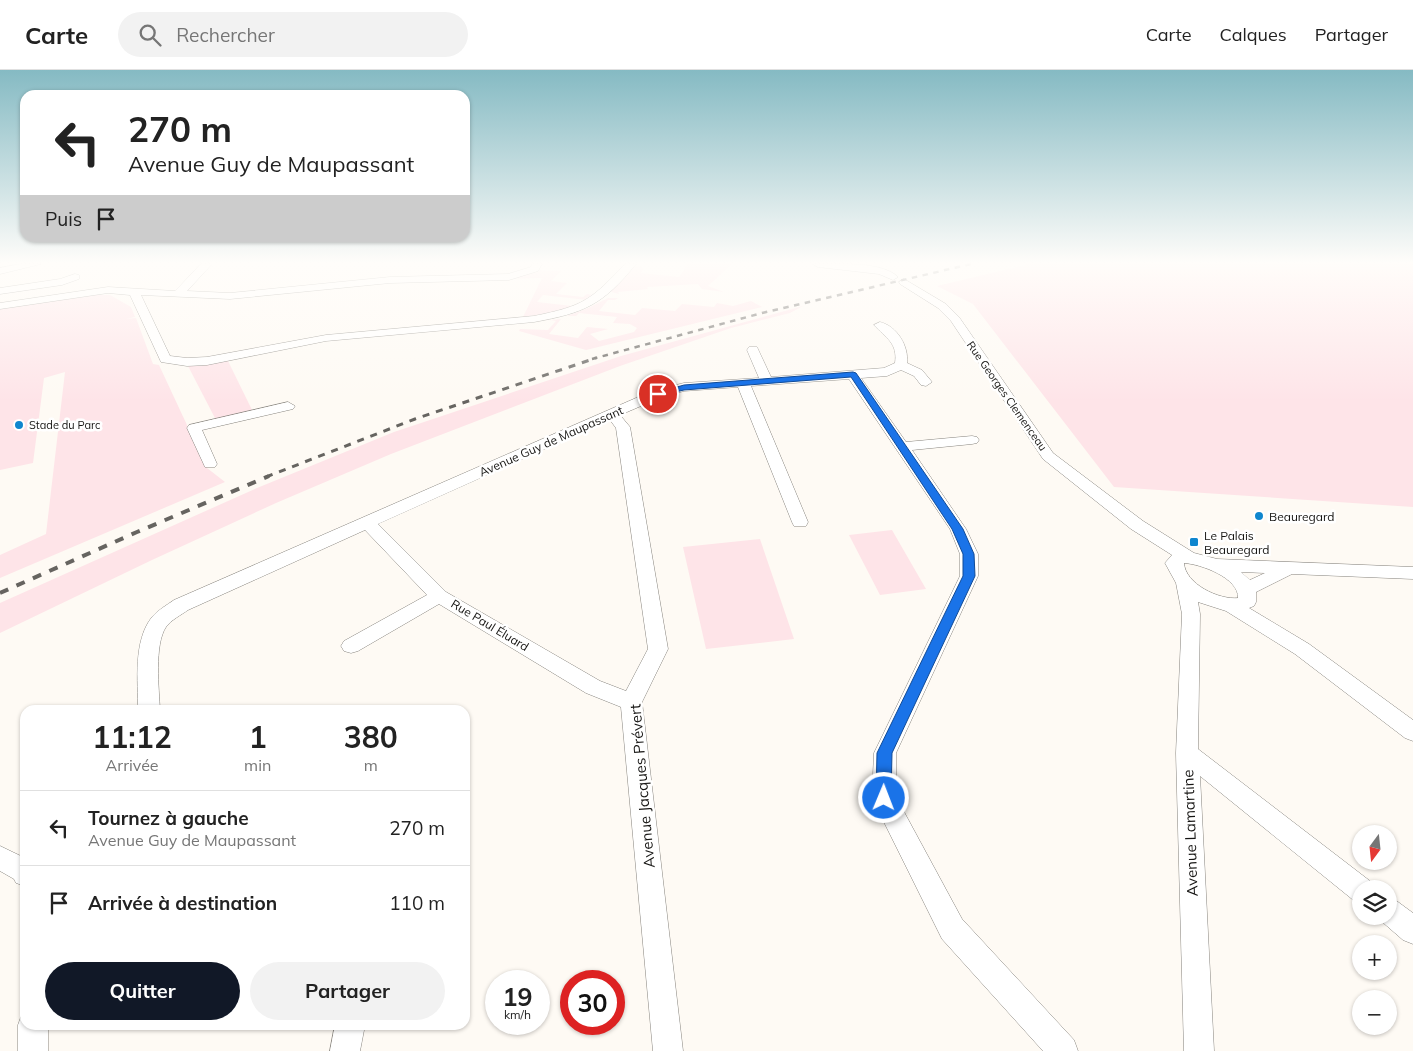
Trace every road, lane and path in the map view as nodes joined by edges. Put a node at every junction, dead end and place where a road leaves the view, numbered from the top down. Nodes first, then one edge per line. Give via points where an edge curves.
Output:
1 (142, 310) edge
2 (573, 310) edge
3 (945, 310) edge
4 (880, 325) dead end
5 (753, 350) dead end
6 (902, 366) junction
7 (853, 374) junction
8 (767, 381) junction
9 (926, 382) dead end
10 (743, 383) junction
11 (288, 406) dead end
12 (612, 414) junction
13 (972, 440) dead end
14 (902, 447) junction
15 (210, 464) dead end
16 (367, 522) junction
17 (800, 522) dead end
18 (1181, 559) junction
19 (1215, 564) junction
20 (1290, 567) junction
21 (1413, 574) edge
22 (1185, 583) junction
23 (1248, 593) junction
24 (439, 596) junction
25 (1224, 605) junction
26 (1191, 614) junction
27 (351, 646) dead end
28 (1302, 649) junction
29 (631, 702) junction
30 (149, 705) edge
31 (1413, 732) edge
32 (1187, 753) junction
33 (0, 858) edge
34 (20, 869) edge
35 (1352, 883) edge
36 (1397, 917) edge
37 (1413, 930) edge
38 (33, 1030) edge
39 (349, 1030) edge
40 (33, 1051) edge
41 (345, 1051) edge
42 (668, 1051) edge
43 (1063, 1051) edge
44 (1199, 1051) edge

1 - 2 street via 165,359 187,362 326,338 534,319
3 - 18 street, Rue Georges Clemenceau via 1048,456
4 - 6 street via 894,334 903,356
5 - 8 street
6 - 7 street, Avenue Guy de Maupassant via 887,372
6 - 9 street via 918,373
7 - 8 street, Avenue Guy de Maupassant
7 - 14 street
8 - 10 street, Avenue Guy de Maupassant
10 - 12 street, Avenue Guy de Maupassant via 684,387 658,394
10 - 17 street
11 - 15 street via 194,428
12 - 16 street, Avenue Guy de Maupassant
12 - 29 street, Avenue Jacques Prévert via 623,427 658,648
13 - 14 street
14 - 43 street via 958,529 969,554 969,576 885,753 884,798 952,929
16 - 24 street, Rue Paul Éluard
16 - 30 street, Avenue Guy de Maupassant via 181,605 159,622 150,648
18 - 19 street, Rue Georges Clemenceau
18 - 22 street, Rue Georges Clemenceau via 1176,568
19 - 20 street
19 - 23 street, Rue Georges Clemenceau via 1239,580
20 - 21 street
20 - 23 street
22 - 25 street, Rue Georges Clemenceau via 1202,596
22 - 26 street, Avenue Lamartine
23 - 25 street via 1247,602
23 - 28 street, Rue Georges Clemenceau
24 - 27 street
24 - 29 street, Rue Paul Éluard via 594,687
25 - 26 street
25 - 28 street, Rue Georges Clemenceau
26 - 32 street, Avenue Lamartine
28 - 31 street, Rue Georges Clemenceau
29 - 42 street, Avenue Jacques Prévert
32 - 35 street
32 - 44 street, Avenue Lamartine
33 - 34 street
36 - 37 street
38 - 40 street
39 - 41 street

